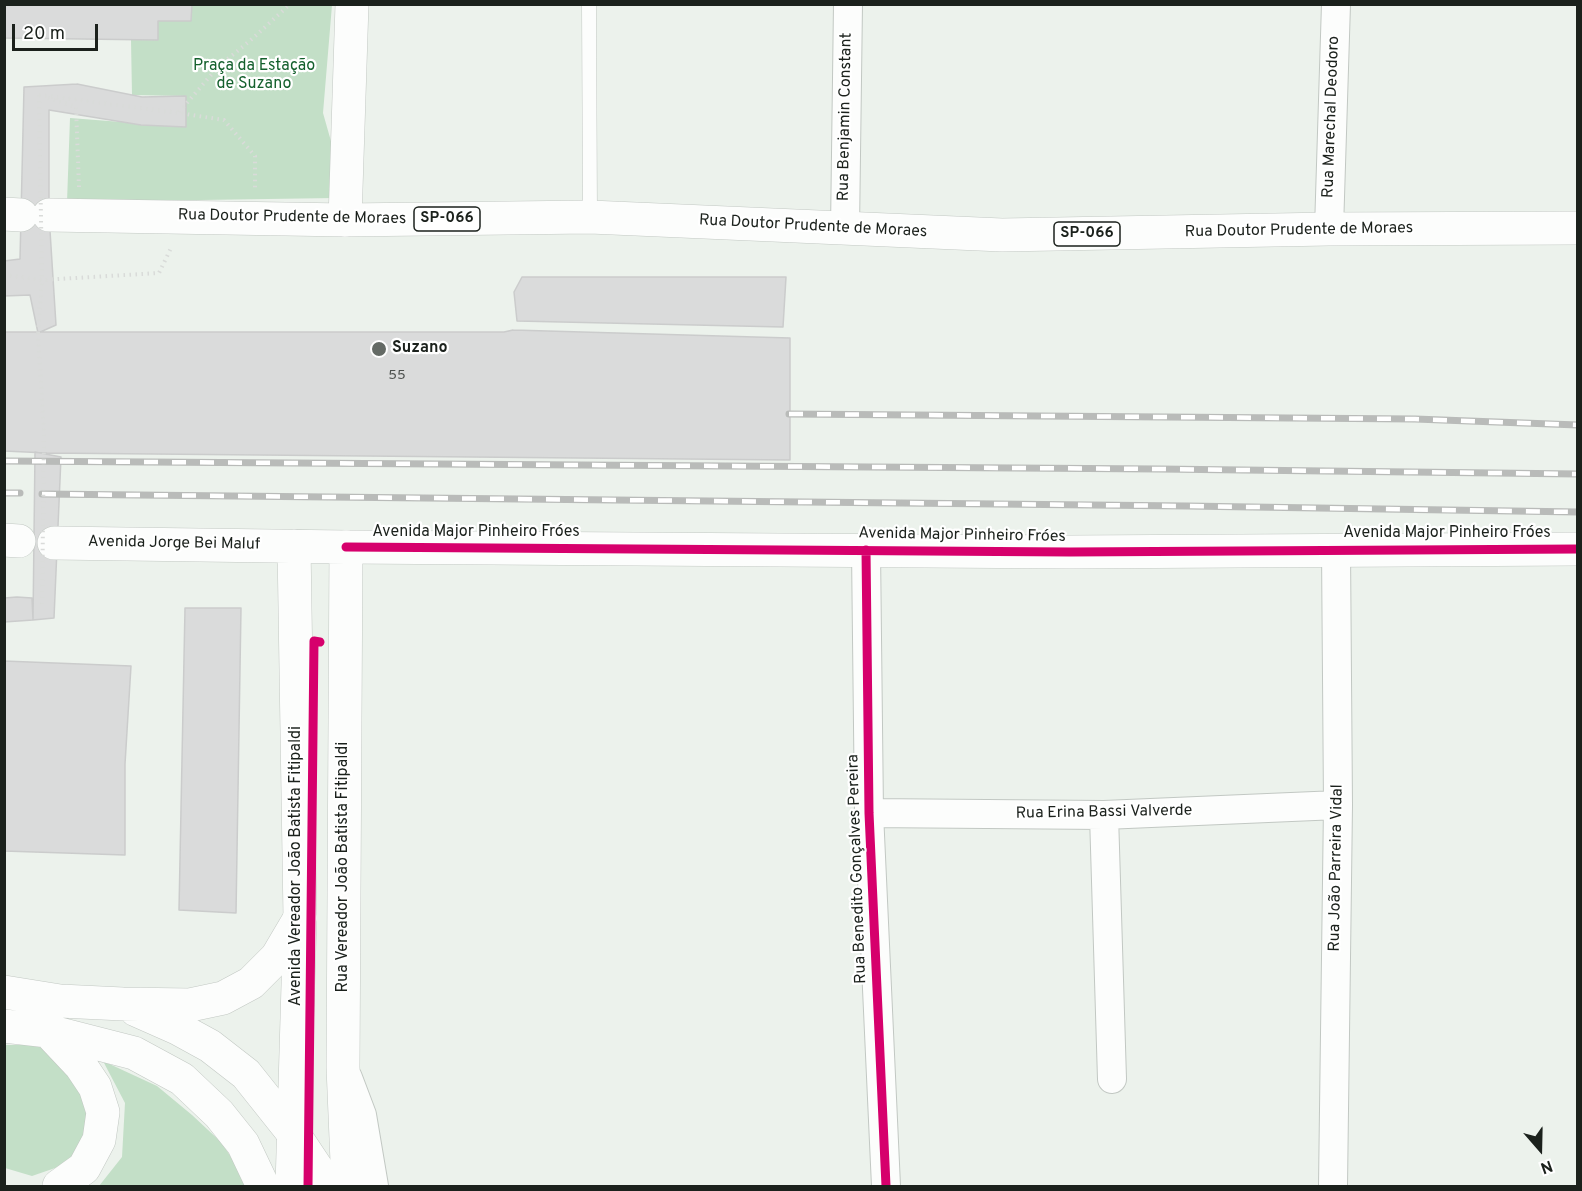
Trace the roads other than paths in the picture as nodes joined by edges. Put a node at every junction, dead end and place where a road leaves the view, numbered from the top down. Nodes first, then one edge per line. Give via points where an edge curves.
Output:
1 (352, 4) edge
2 (589, 4) edge
3 (848, 4) edge
4 (1336, 4) edge
5 (25, 214) edge
6 (590, 217) junction
7 (345, 220) junction
8 (1578, 228) edge
9 (845, 229) junction
10 (1329, 229) junction
11 (54, 543) dead end
12 (294, 546) junction
13 (345, 547) junction
14 (1578, 549) edge
15 (866, 550) junction
16 (1336, 550) junction
17 (1338, 806) junction
18 (869, 813) junction
19 (1104, 815) junction
20 (300, 918) junction
21 (4, 992) edge
22 (123, 1004) junction
23 (4, 1026) edge
24 (48, 1031) junction
25 (343, 1067) junction
26 (1112, 1079) dead end
27 (293, 1133) junction
28 (59, 1186) edge
29 (264, 1186) edge
30 (292, 1186) edge
31 (325, 1186) edge
32 (348, 1186) edge
33 (374, 1186) edge
34 (886, 1186) edge
35 (1333, 1186) edge

1 - 7 main road
2 - 6 lane
3 - 9 street, Rua Benjamin Constant
4 - 10 street, Rua Marechal Deodoro
5 - 7 main road, Rua Doutor Prudente de Moraes / SP-066
6 - 7 main road, Rua Doutor Prudente de Moraes / SP-066
6 - 9 main road, Rua Doutor Prudente de Moraes / SP-066
8 - 10 main road, Rua Doutor Prudente de Moraes / SP-066
9 - 10 main road, Rua Doutor Prudente de Moraes / SP-066 via 1002,235
11 - 12 main road, Avenida Jorge Bei Maluf
12 - 13 main road, Avenida Major Pinheiro Fróes
12 - 20 main road, Avenida Vereador João Batista Fitipaldi
13 - 15 main road, Avenida Major Pinheiro Fróes
13 - 25 main road, Rua Vereador João Batista Fitipaldi
14 - 16 main road, Avenida Major Pinheiro Fróes
15 - 16 main road, Avenida Major Pinheiro Fróes
15 - 18 street, Rua Benedito Gonçalves Pereira
16 - 17 street, Rua João Parreira Vidal
17 - 19 street, Rua Erina Bassi Valverde
17 - 35 street, Rua João Parreira Vidal
18 - 19 street, Rua Erina Bassi Valverde
18 - 34 street, Rua Benedito Gonçalves Pereira
19 - 26 street
20 - 22 main road via 277,957 251,983 223,998 190,1005
20 - 27 main road, Avenida Vereador João Batista Fitipaldi
21 - 22 main road
22 - 27 main road via 210,1046 246,1074
23 - 24 main road
24 - 28 main road via 81,1066 95,1087 103,1112 99,1140 84,1168
24 - 29 main road via 134,1053 182,1079 219,1114 243,1144
25 - 32 main road, Rua Vereador João Batista Fitipaldi
25 - 33 street via 362,1115
27 - 30 main road, Avenida Vereador João Batista Fitipaldi
27 - 31 main road

